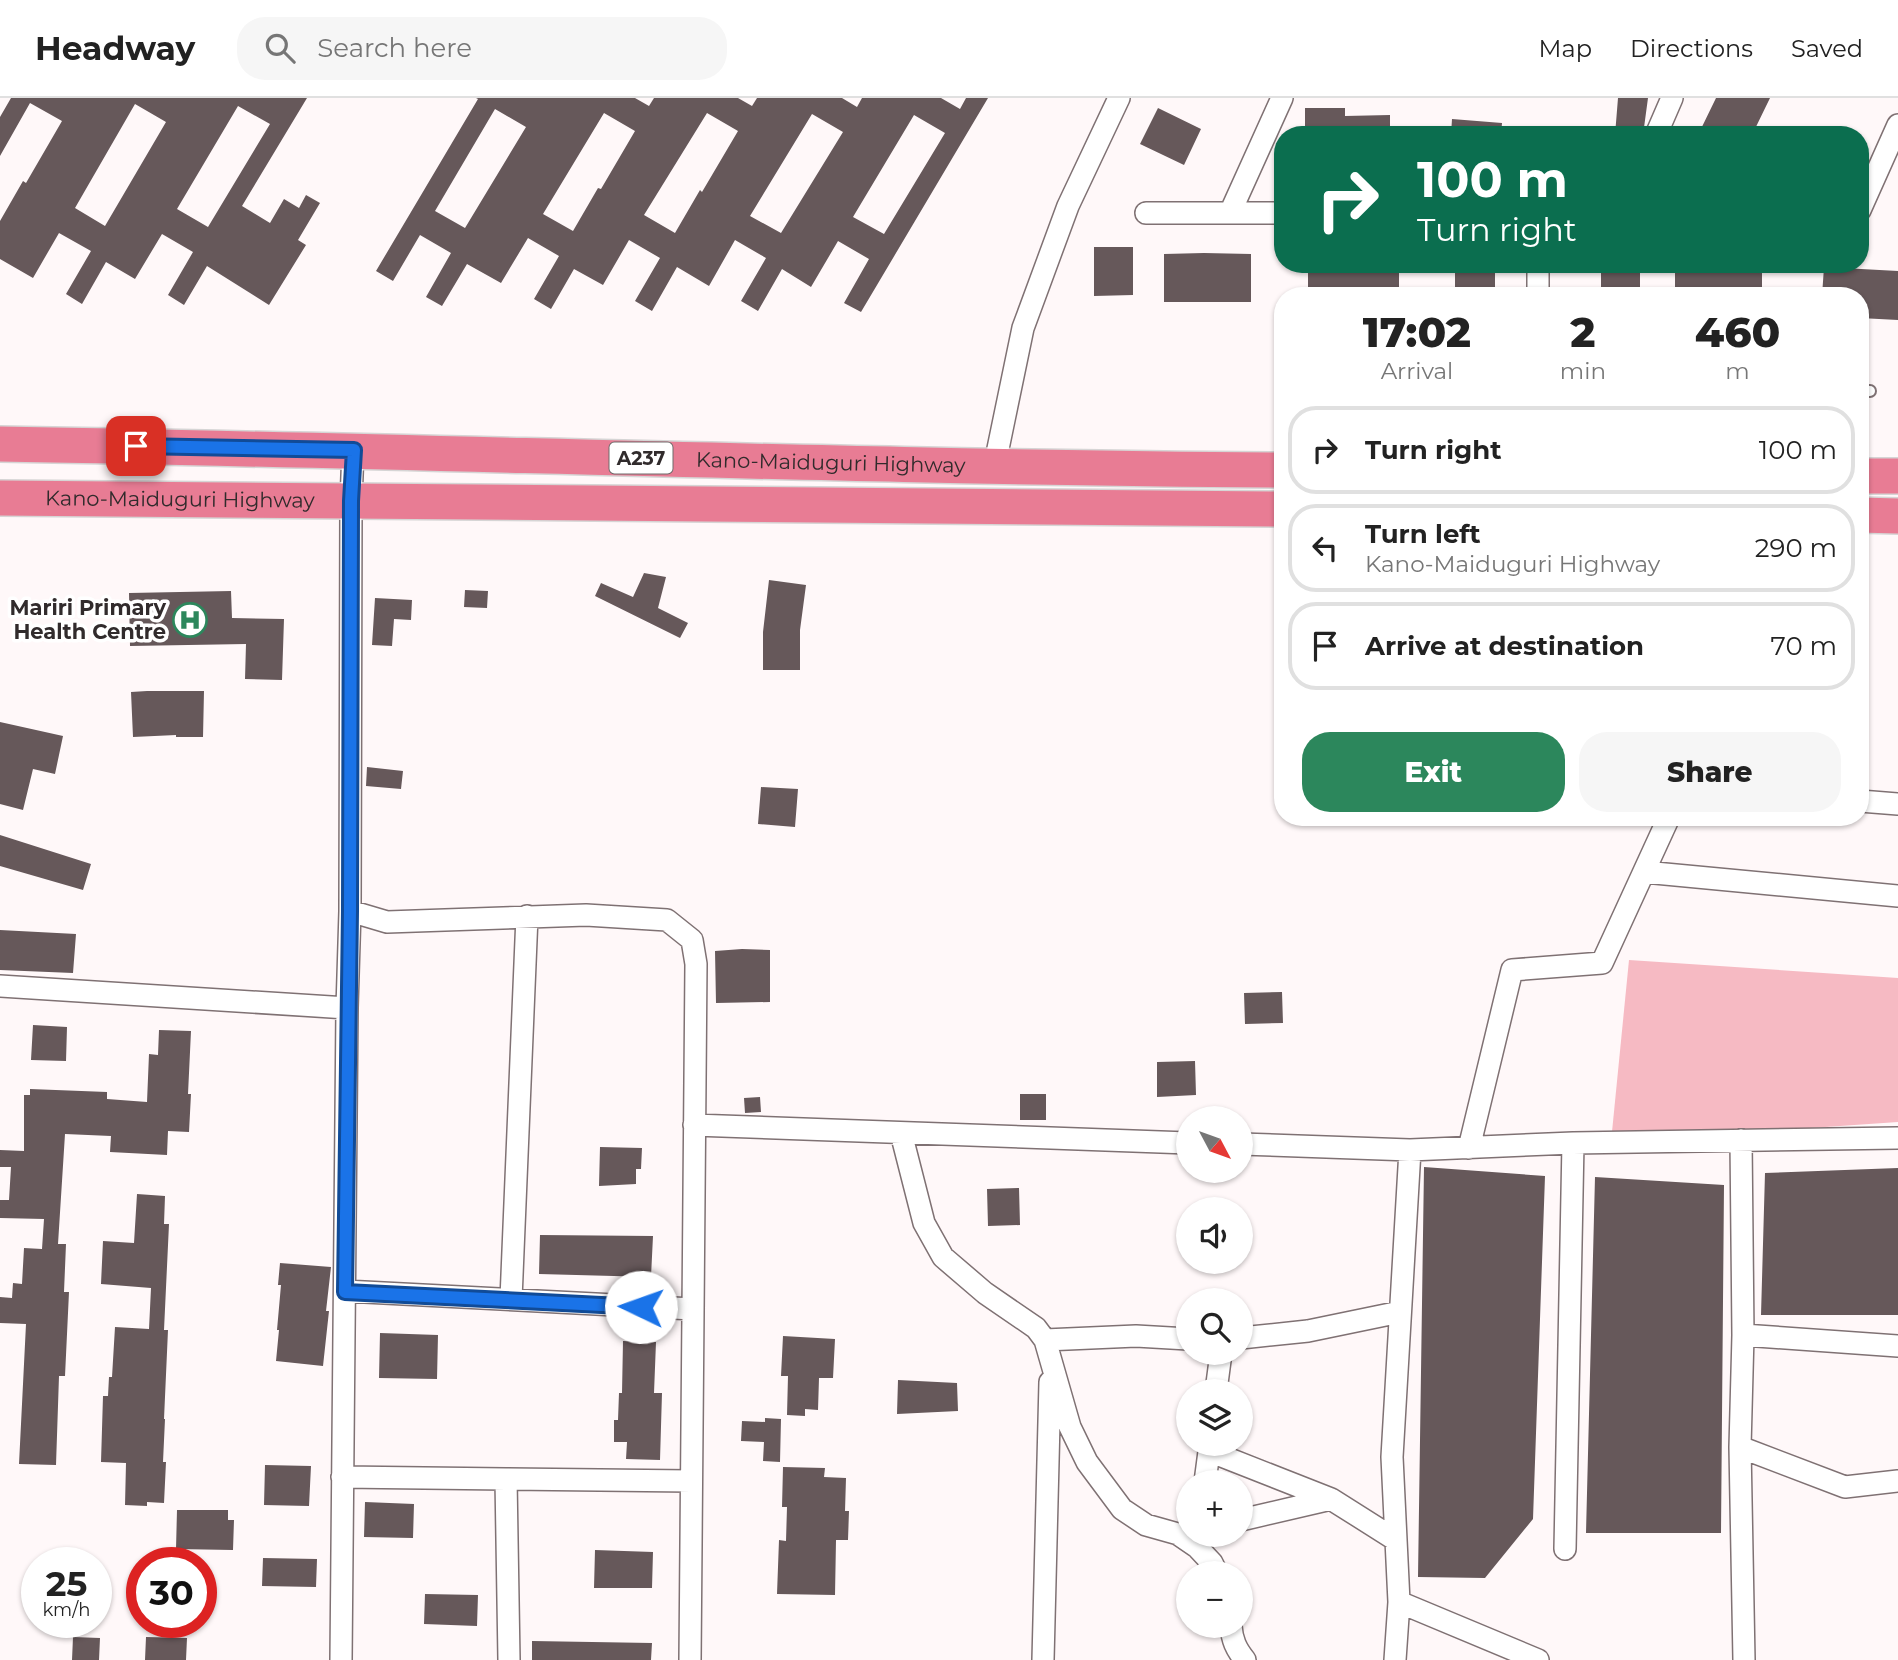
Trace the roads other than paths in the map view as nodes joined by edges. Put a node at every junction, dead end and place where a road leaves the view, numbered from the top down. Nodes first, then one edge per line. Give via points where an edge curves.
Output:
1 (1119, 98) edge
2 (1282, 98) edge
3 (1672, 98) edge
4 (1898, 125) edge
5 (1660, 126) edge
6 (1869, 190) edge
7 (1146, 213) dead end
8 (1230, 213) junction
9 (1274, 214) edge
10 (0, 444) edge
11 (354, 450) junction
12 (994, 468) junction
13 (1274, 470) edge
14 (1869, 475) edge
15 (1898, 476) edge
16 (0, 498) edge
17 (351, 501) junction
18 (1274, 509) edge
19 (1869, 515) edge
20 (1898, 516) edge
21 (1869, 802) edge
22 (1898, 804) edge
23 (1665, 826) edge
24 (1644, 872) junction
25 (1898, 896) edge
26 (350, 911) junction
27 (527, 916) junction
28 (0, 986) edge
29 (347, 1008) junction
30 (694, 1125) junction
31 (901, 1133) junction
32 (1898, 1138) edge
33 (1741, 1140) junction
34 (1176, 1143) edge
35 (1573, 1143) junction
36 (1253, 1144) edge
37 (1469, 1147) junction
38 (1410, 1150) junction
39 (345, 1292) junction
40 (511, 1299) junction
41 (693, 1309) junction
42 (1400, 1312) junction
43 (1743, 1335) junction
44 (1253, 1337) edge
45 (1176, 1338) edge
46 (1045, 1340) junction
47 (1898, 1346) edge
48 (1051, 1363) junction
49 (1740, 1447) junction
50 (1230, 1456) edge
51 (342, 1477) junction
52 (506, 1479) junction
53 (1898, 1480) edge
54 (691, 1481) junction
55 (1331, 1499) junction
56 (1253, 1517) edge
57 (1176, 1533) edge
58 (1396, 1540) junction
59 (1199, 1547) edge
60 (1565, 1549) dead end
61 (1210, 1561) edge
62 (1399, 1602) junction
63 (1232, 1638) edge
64 (341, 1660) edge
65 (509, 1660) edge
66 (690, 1660) edge
67 (1043, 1660) edge
68 (1245, 1660) edge
69 (1395, 1660) edge
70 (1538, 1660) edge
71 (1744, 1660) edge

1 - 12 street via 1068,206 1023,328
2 - 8 street
3 - 5 street
4 - 6 street
7 - 8 street
8 - 9 street
10 - 11 highway, Kano-Maiduguri Highway / A237
11 - 12 highway, Kano-Maiduguri Highway / A237
11 - 17 street
12 - 13 highway, Kano-Maiduguri Highway / A237
14 - 15 highway
16 - 17 highway, Kano-Maiduguri Highway / A237
17 - 18 highway, Kano-Maiduguri Highway / A237
17 - 26 street
19 - 20 highway
21 - 22 street
23 - 24 street
24 - 25 street
24 - 37 street via 1602,963 1512,970
26 - 27 street via 387,922
26 - 29 street
27 - 30 street via 667,920 692,940 696,964
27 - 40 street
28 - 29 street
29 - 39 street
30 - 31 street
30 - 41 street
31 - 34 street
31 - 46 street via 924,1223 943,1257 1036,1328
32 - 33 street
33 - 35 street
33 - 43 street
35 - 37 street
35 - 60 street
36 - 38 street
37 - 38 street
38 - 42 street
39 - 40 street
39 - 51 street
40 - 41 street
41 - 54 street
42 - 44 street
42 - 58 street via 1392,1457
43 - 47 street
43 - 49 street
45 - 46 street
46 - 48 street
48 - 57 street via 1070,1427 1087,1462 1122,1509 1146,1525
48 - 67 street
49 - 53 street via 1845,1487
49 - 71 street
50 - 55 street
51 - 52 street
51 - 64 street
52 - 54 street
52 - 65 street
54 - 66 street
55 - 56 street
55 - 58 street
58 - 62 street
59 - 61 street
62 - 69 street
62 - 70 street
63 - 68 street

